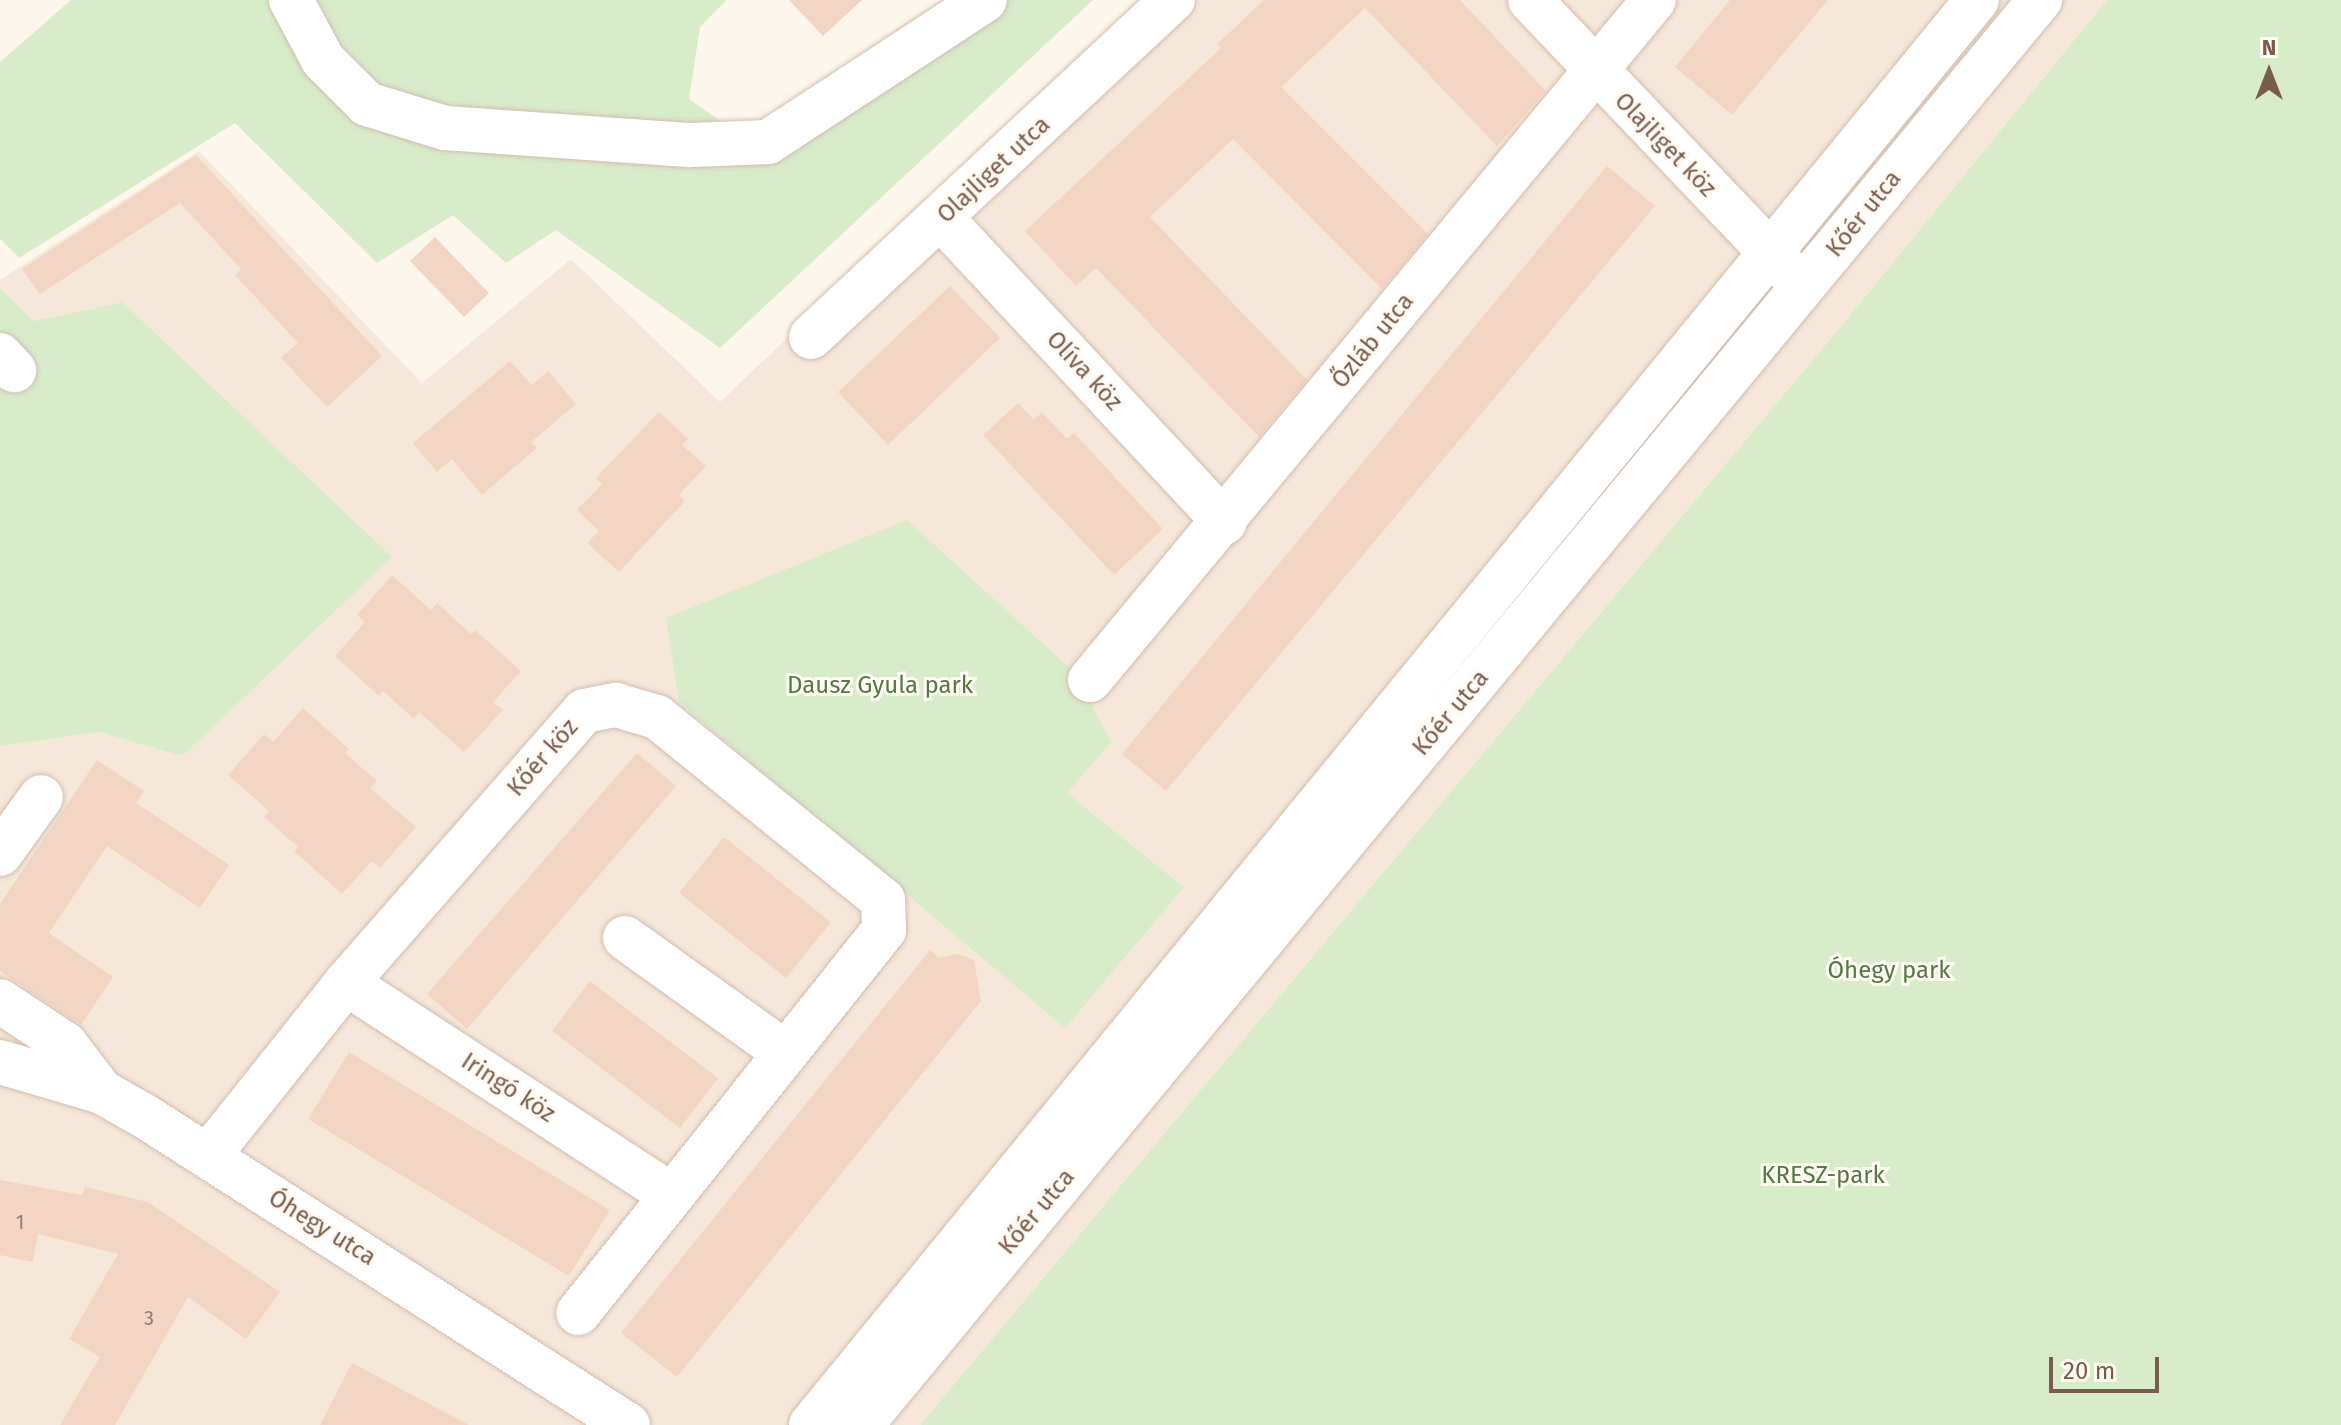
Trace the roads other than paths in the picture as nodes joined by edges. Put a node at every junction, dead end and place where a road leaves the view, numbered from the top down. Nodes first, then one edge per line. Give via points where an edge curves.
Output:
1 (291, 0) edge
2 (985, 0) edge
3 (1173, 0) edge
4 (1530, 0) edge
5 (1654, 0) edge
6 (1977, 0) edge
7 (2040, 0) edge
8 (1594, 72) junction
9 (943, 220) junction
10 (1767, 252) junction
11 (1805, 286) junction
12 (811, 337) dead end
13 (1225, 522) junction
14 (1090, 680) dead end
15 (41, 797) dead end
16 (0, 854) edge
17 (625, 938) dead end
18 (346, 983) junction
19 (0, 1001) edge
20 (784, 1052) junction
21 (0, 1062) edge
22 (102, 1092) junction
23 (208, 1156) junction
24 (670, 1194) junction
25 (578, 1313) dead end
26 (628, 1425) edge
27 (811, 1425) edge
28 (861, 1425) edge

1 - 2 street via 323,60 367,104 445,128 691,145 768,142
3 - 9 street, Olajliget utca
4 - 8 street, Olajliget köz
5 - 8 street, Őzláb utca
6 - 10 street, Kőér utca
7 - 11 street, Kőér utca
8 - 10 street, Olajliget köz
8 - 13 street, Őzláb utca
9 - 12 street, Olajliget utca
9 - 13 street, Olíva köz
10 - 11 street, Olajliget köz
10 - 27 street, Kőér utca
11 - 28 street, Kőér utca
13 - 14 street, Őzláb utca
15 - 16 street
17 - 20 street
18 - 20 street, Kőér köz via 584,711 616,705 657,717 883,900 884,930
18 - 23 street, Kőér köz
18 - 24 street, Iringó köz
19 - 22 street via 65,1044
20 - 24 street, Kőér köz
21 - 22 street, Óhegy utca
22 - 23 street, Óhegy utca
23 - 26 street, Óhegy utca
24 - 25 street, Kőér köz

